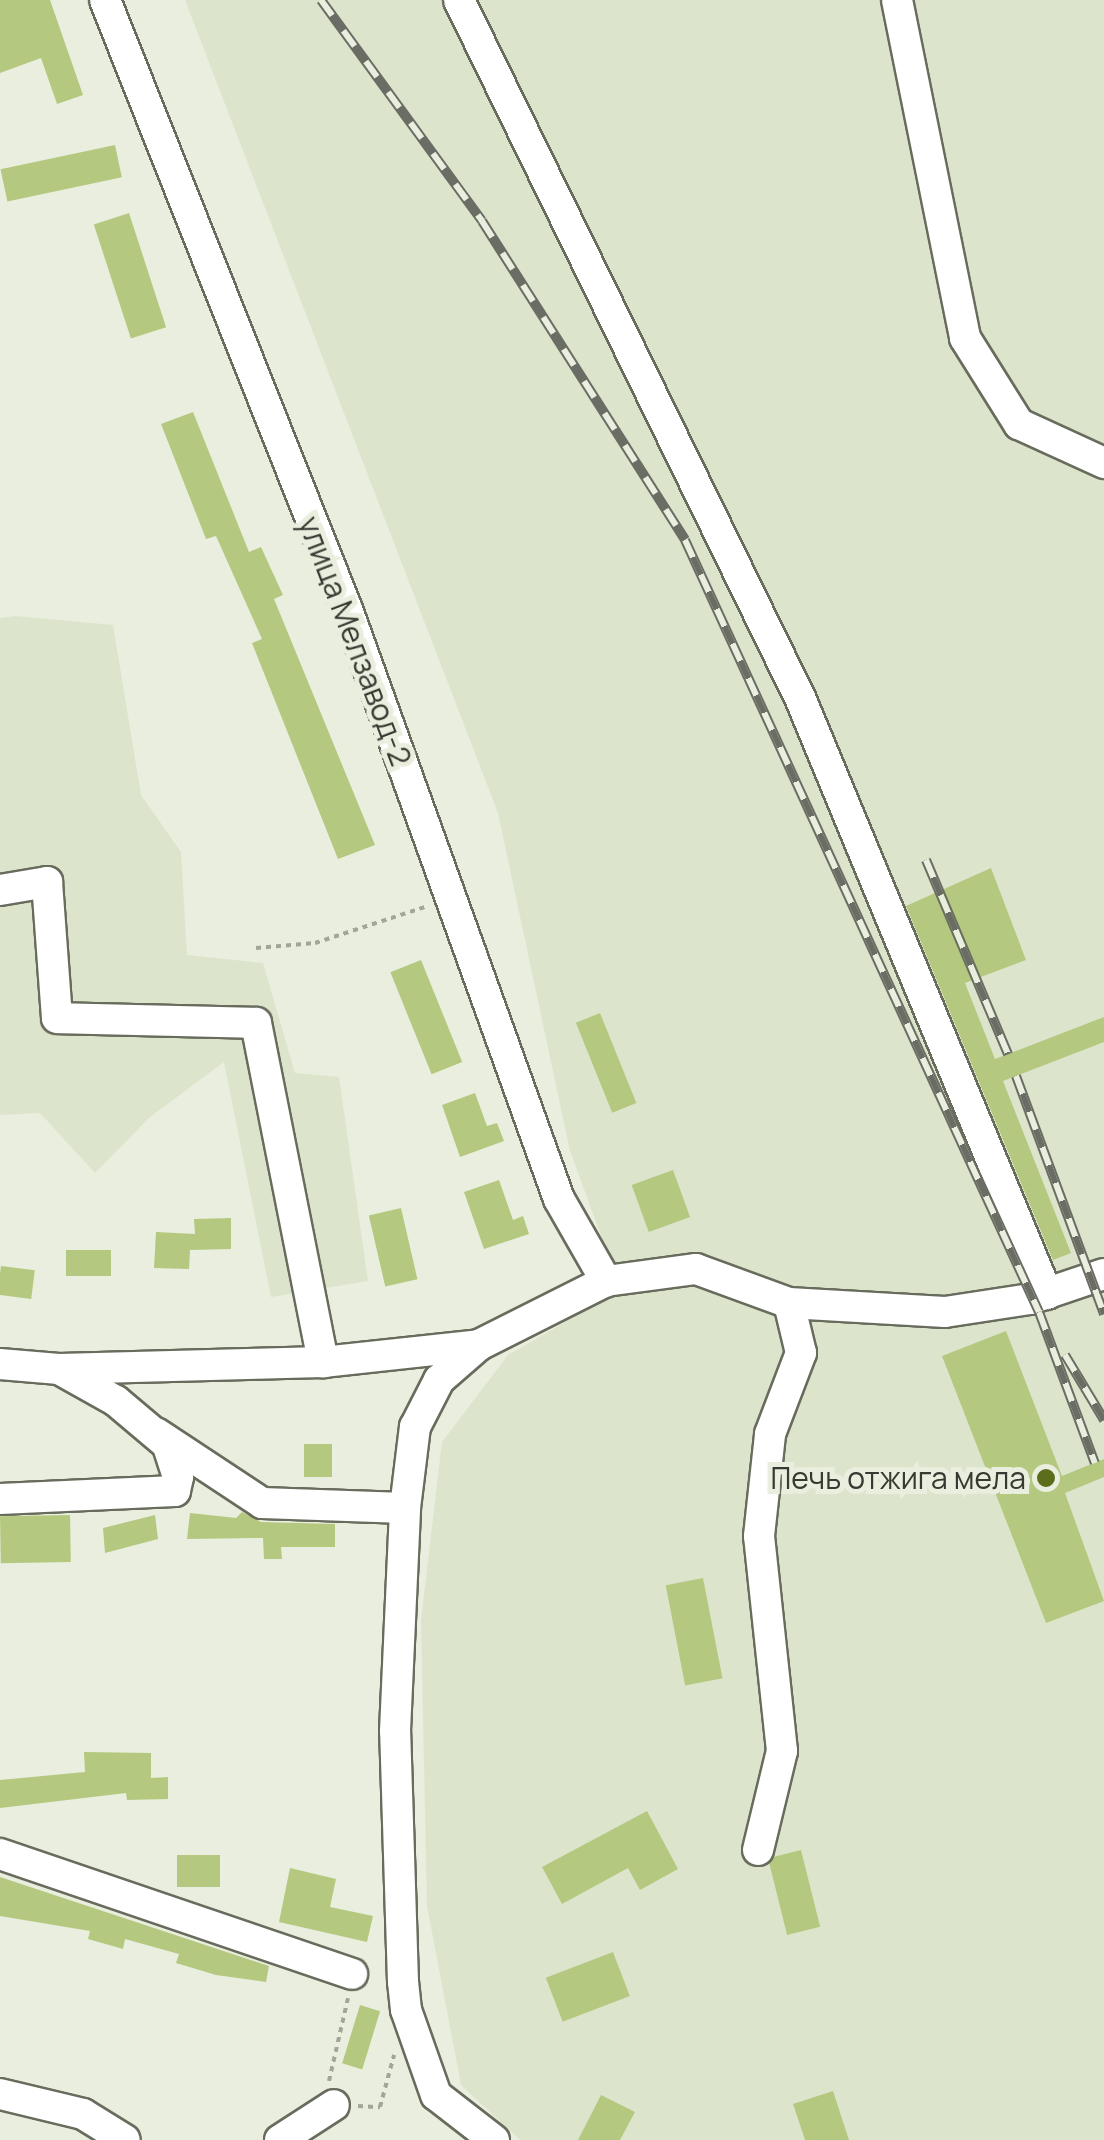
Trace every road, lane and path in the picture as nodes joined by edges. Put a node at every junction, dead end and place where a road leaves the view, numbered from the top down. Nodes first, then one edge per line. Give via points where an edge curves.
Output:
1 (104, 0) edge
2 (459, 0) edge
3 (897, 0) edge
4 (1104, 463) edge
5 (0, 890) edge
6 (453, 901) junction
7 (256, 948) dead end
8 (1104, 1274) edge
9 (606, 1281) junction
10 (1048, 1294) junction
11 (789, 1303) junction
12 (478, 1345) junction
13 (323, 1362) junction
14 (0, 1364) edge
15 (59, 1369) junction
16 (154, 1431) junction
17 (0, 1500) edge
18 (405, 1508) junction
19 (758, 1850) dead end
20 (0, 1854) edge
21 (352, 1974) joint
22 (406, 2010) junction
23 (0, 2094) edge
24 (334, 2105) junction
25 (125, 2140) edge
26 (280, 2140) edge
27 (494, 2140) edge

1 - 6 street, улица Мелзавод-2 via 348,612
2 - 10 street via 801,700
3 - 4 street via 965,338 1019,424
5 - 13 street via 46,882 57,1018 256,1023
6 - 7 path via 315,943
6 - 9 street, улица Мелзавод-2 via 559,1198
8 - 10 street
9 - 11 street via 696,1269
9 - 12 street
10 - 11 street via 945,1312
11 - 19 street via 800,1354 770,1434 759,1536 782,1751
12 - 13 street
12 - 18 street via 439,1380 415,1427
13 - 15 street
14 - 15 street
15 - 16 street
16 - 17 street via 167,1444 178,1477 175,1491
16 - 18 street via 262,1504
18 - 22 street via 395,1731
20 - 21 street
21 - 24 path via 333,2044 328,2086
22 - 24 path via 380,2106
22 - 27 street via 436,2095
23 - 25 street via 83,2114
24 - 26 street

